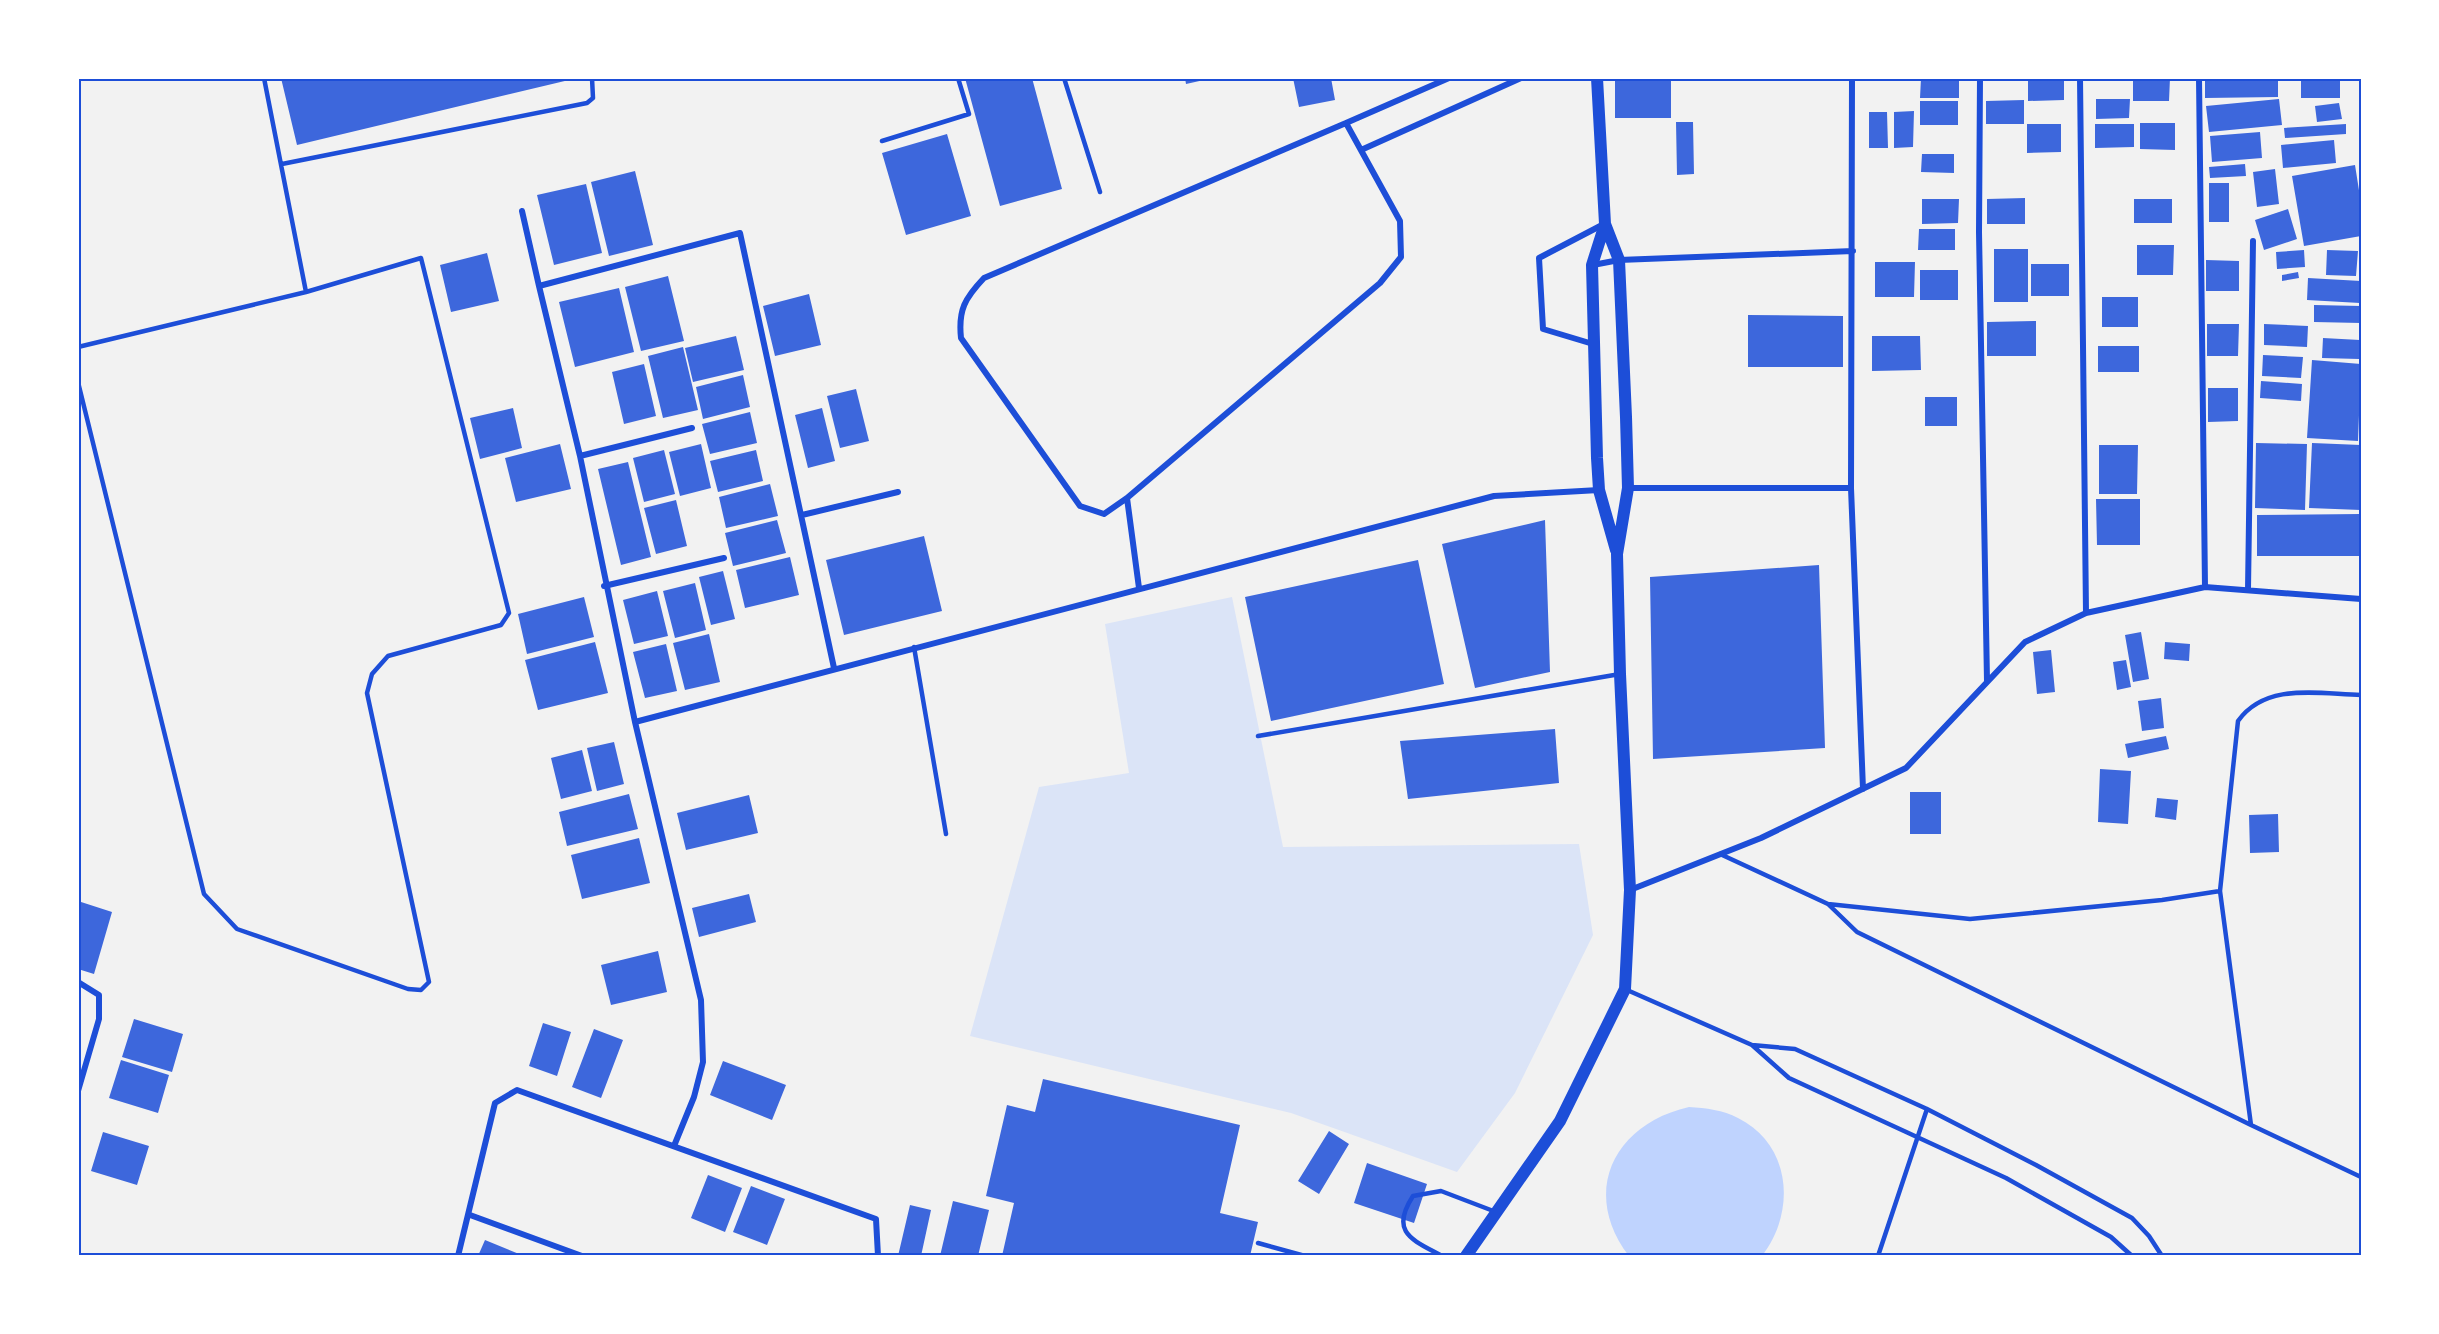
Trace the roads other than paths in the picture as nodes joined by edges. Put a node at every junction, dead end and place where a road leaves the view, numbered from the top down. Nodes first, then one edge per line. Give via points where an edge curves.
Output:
1 (264, 78) edge
2 (592, 78) edge
3 (958, 78) edge
4 (1064, 78) edge
5 (1449, 78) edge
6 (1521, 78) edge
7 (1597, 78) edge
8 (1852, 78) edge
9 (1980, 78) edge
10 (2080, 78) edge
11 (2199, 78) edge
12 (1346, 123) junction
13 (882, 141) dead end
14 (1361, 150) junction
15 (282, 164) junction
16 (1100, 192) dead end
17 (522, 211) dead end
18 (1605, 224) junction
19 (2253, 241) dead end
20 (1853, 251) junction
21 (1619, 260) junction
22 (1592, 266) junction
23 (539, 286) junction
24 (306, 292) junction
25 (1594, 344) junction
26 (78, 347) edge
27 (78, 381) edge
28 (692, 428) dead end
29 (580, 456) junction
30 (1628, 488) junction
31 (1851, 488) junction
32 (1599, 490) junction
33 (898, 492) dead end
34 (1127, 498) junction
35 (802, 515) junction
36 (1617, 554) junction
37 (724, 558) dead end
38 (604, 586) junction
39 (2205, 587) junction
40 (1139, 588) junction
41 (2248, 590) junction
42 (2361, 599) edge
43 (2086, 613) junction
44 (914, 647) junction
45 (834, 668) junction
46 (1620, 674) junction
47 (1987, 681) junction
48 (2361, 695) edge
49 (634, 722) junction
50 (1258, 736) dead end
51 (1863, 789) junction
52 (946, 834) dead end
53 (1720, 854) junction
54 (1630, 890) junction
55 (2220, 891) junction
56 (1828, 904) junction
57 (78, 982) edge
58 (1625, 989) junction
59 (1752, 1045) junction
60 (78, 1091) edge
61 (1927, 1109) junction
62 (2250, 1125) junction
63 (1918, 1137) junction
64 (674, 1146) junction
65 (2361, 1177) edge
66 (1496, 1212) junction
67 (470, 1215) junction
68 (1258, 1243) dead end
69 (458, 1256) edge
70 (582, 1256) edge
71 (878, 1256) edge
72 (1305, 1256) edge
73 (1442, 1256) edge
74 (1466, 1256) edge
75 (1878, 1256) edge
76 (2132, 1256) edge
77 (2162, 1256) edge

1 - 15 lane
2 - 15 lane via 593,98 586,103
3 - 13 lane via 969,114
4 - 16 lane
5 - 12 street
6 - 14 street
7 - 18 main road
8 - 20 street
9 - 47 street
10 - 43 street
11 - 39 street
12 - 14 street
12 - 34 street via 984,278 968,294 959,320 961,338 1080,506 1104,514
14 - 34 street via 1400,221 1401,257 1380,283
15 - 24 lane
17 - 23 street
18 - 21 main road
18 - 22 main road
18 - 25 street via 1539,258 1543,329
19 - 41 street
20 - 21 street
20 - 31 street
21 - 22 street
21 - 30 main road
22 - 25 main road
23 - 29 street
23 - 35 street via 740,233
24 - 26 lane
24 - 27 lane via 421,258 509,613 501,625 388,656 372,674 367,693 429,982 421,990 408,989 237,928 204,894
25 - 32 main road
28 - 29 street
29 - 38 street
30 - 31 street
30 - 36 main road
31 - 51 street
32 - 36 main road
32 - 40 street via 1494,496
33 - 35 street
34 - 40 street
35 - 45 street
36 - 46 main road
37 - 38 street
38 - 49 street
39 - 41 street
39 - 43 street
40 - 44 street
41 - 42 street
43 - 47 street via 2025,642
44 - 45 street
44 - 52 lane
45 - 49 street
46 - 50 lane
46 - 54 main road
47 - 51 street via 1906,768
48 - 55 lane via 2277,693 2245,711 2238,721
49 - 64 street via 701,1000 703,1062
51 - 53 street
53 - 54 street
53 - 56 lane
54 - 58 main road
55 - 56 lane via 1970,919
55 - 62 lane
56 - 62 lane via 1857,932
57 - 60 street via 99,995 99,1018
58 - 59 lane
58 - 66 main road via 1560,1121
59 - 61 lane via 1795,1049
59 - 63 lane via 1789,1077
61 - 63 lane
61 - 77 lane via 2132,1218
62 - 65 lane
63 - 75 lane
63 - 76 lane via 2006,1178 2111,1237
64 - 67 street via 517,1090 495,1103
64 - 71 street via 876,1219
66 - 73 lane via 1441,1191 1413,1197 1403,1220 1404,1232
66 - 74 main road
67 - 69 street
67 - 70 street
68 - 72 lane

